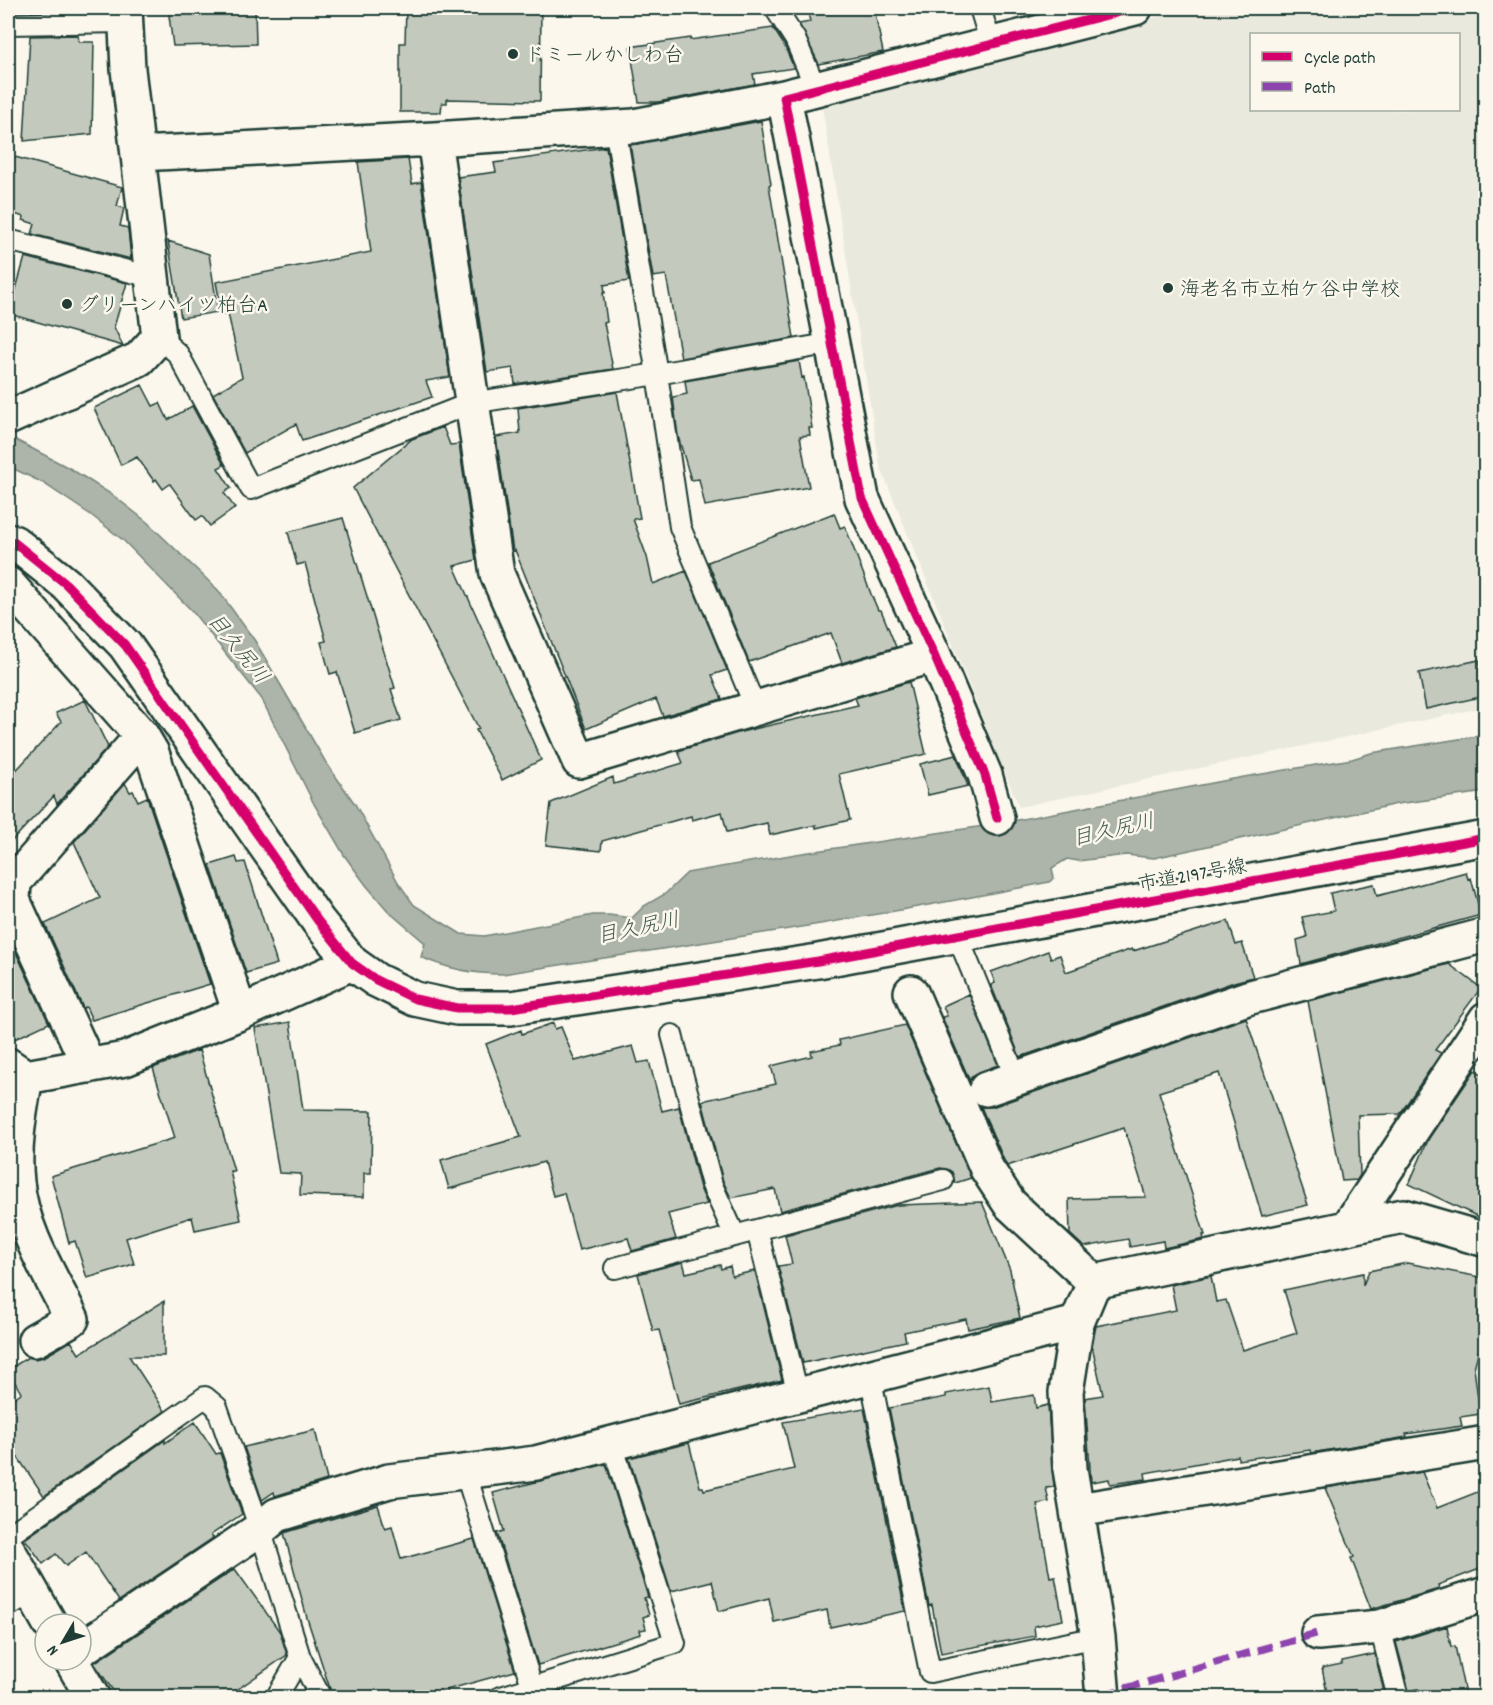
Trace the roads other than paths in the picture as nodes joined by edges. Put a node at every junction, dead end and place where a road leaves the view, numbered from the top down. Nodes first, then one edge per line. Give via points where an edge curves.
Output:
1 (775, 8) edge
2 (980, 8) edge
3 (1134, 8) edge
4 (125, 15) edge
5 (8, 24) edge
6 (991, 44) junction
7 (816, 89) junction
8 (784, 97) junction
9 (615, 127) junction
10 (434, 139) junction
11 (138, 154) junction
12 (8, 240) edge
13 (151, 277) junction
14 (159, 337) junction
15 (833, 343) junction
16 (657, 374) junction
17 (471, 403) junction
18 (11, 414) edge
19 (8, 540) edge
20 (8, 584) edge
21 (934, 655) junction
22 (756, 709) junction
23 (142, 736) junction
24 (997, 818) dead end
25 (1485, 838) edge
26 (957, 935) junction
27 (1485, 935) edge
28 (352, 963) junction
29 (911, 992) dead end
30 (240, 1013) junction
31 (1485, 1019) edge
32 (672, 1035) dead end
33 (89, 1066) junction
34 (17, 1071) edge
35 (1001, 1084) joint
36 (943, 1180) dead end
37 (1348, 1227) junction
38 (757, 1230) junction
39 (735, 1236) junction
40 (1485, 1240) edge
41 (615, 1268) dead end
42 (1094, 1282) junction
43 (1077, 1323) junction
44 (35, 1340) dead end
45 (870, 1376) junction
46 (798, 1394) junction
47 (1485, 1443) edge
48 (612, 1444) junction
49 (465, 1471) junction
50 (1078, 1510) junction
51 (260, 1529) junction
52 (8, 1536) edge
53 (8, 1550) edge
54 (1485, 1594) edge
55 (20, 1599) edge
56 (36, 1612) edge
57 (1380, 1627) junction
58 (1318, 1633) dead end
59 (1098, 1637) junction
60 (93, 1641) edge
61 (300, 1657) junction
62 (78, 1672) edge
63 (532, 1686) junction
64 (93, 1698) edge
65 (276, 1698) edge
66 (321, 1698) edge
67 (498, 1698) edge
68 (1103, 1698) edge
69 (1398, 1698) edge

1 - 7 lane via 795,39
2 - 6 lane
3 - 6 street
4 - 5 lane
4 - 11 street
6 - 7 street
7 - 8 street
8 - 9 street
8 - 15 street
9 - 10 street
9 - 16 lane
10 - 11 street
10 - 17 street
11 - 13 street
12 - 13 lane
13 - 14 street
14 - 17 lane via 178,354 251,489
14 - 18 street via 139,359
15 - 16 lane
15 - 21 street via 861,498
16 - 17 lane
16 - 22 lane via 680,527
17 - 22 street via 497,574 579,761
19 - 28 street, 市道2197号線 via 66,584 125,645 318,921
20 - 23 street
21 - 22 street
21 - 24 street via 985,775
23 - 30 street via 152,753
23 - 33 street via 14,882 13,900
25 - 26 street, 市道2197号線
26 - 28 street, 市道2197号線 via 818,961 512,1008 457,1008 415,999
26 - 35 lane
27 - 35 street via 1247,998
28 - 30 street
29 - 42 street via 987,1168 1010,1204
30 - 33 street via 125,1059
31 - 37 street
32 - 39 lane via 712,1185
33 - 34 street
34 - 44 street via 17,1183 26,1225 72,1320
36 - 38 lane
37 - 40 street via 1403,1216
37 - 42 street
38 - 39 lane
38 - 46 lane
39 - 41 lane
42 - 43 street
43 - 45 street
43 - 50 street via 1066,1392 1070,1469
45 - 46 street
45 - 59 lane via 930,1672
46 - 48 street
47 - 50 street
48 - 49 street via 536,1463
48 - 63 lane via 675,1642
49 - 51 street via 389,1481 277,1515
49 - 63 lane
50 - 59 street
51 - 52 lane via 217,1407 205,1398
51 - 60 street
51 - 61 lane
53 - 55 street
54 - 57 street
55 - 56 street
57 - 58 street
57 - 69 lane
59 - 68 street
61 - 65 lane
61 - 66 lane
62 - 64 street
63 - 67 lane

